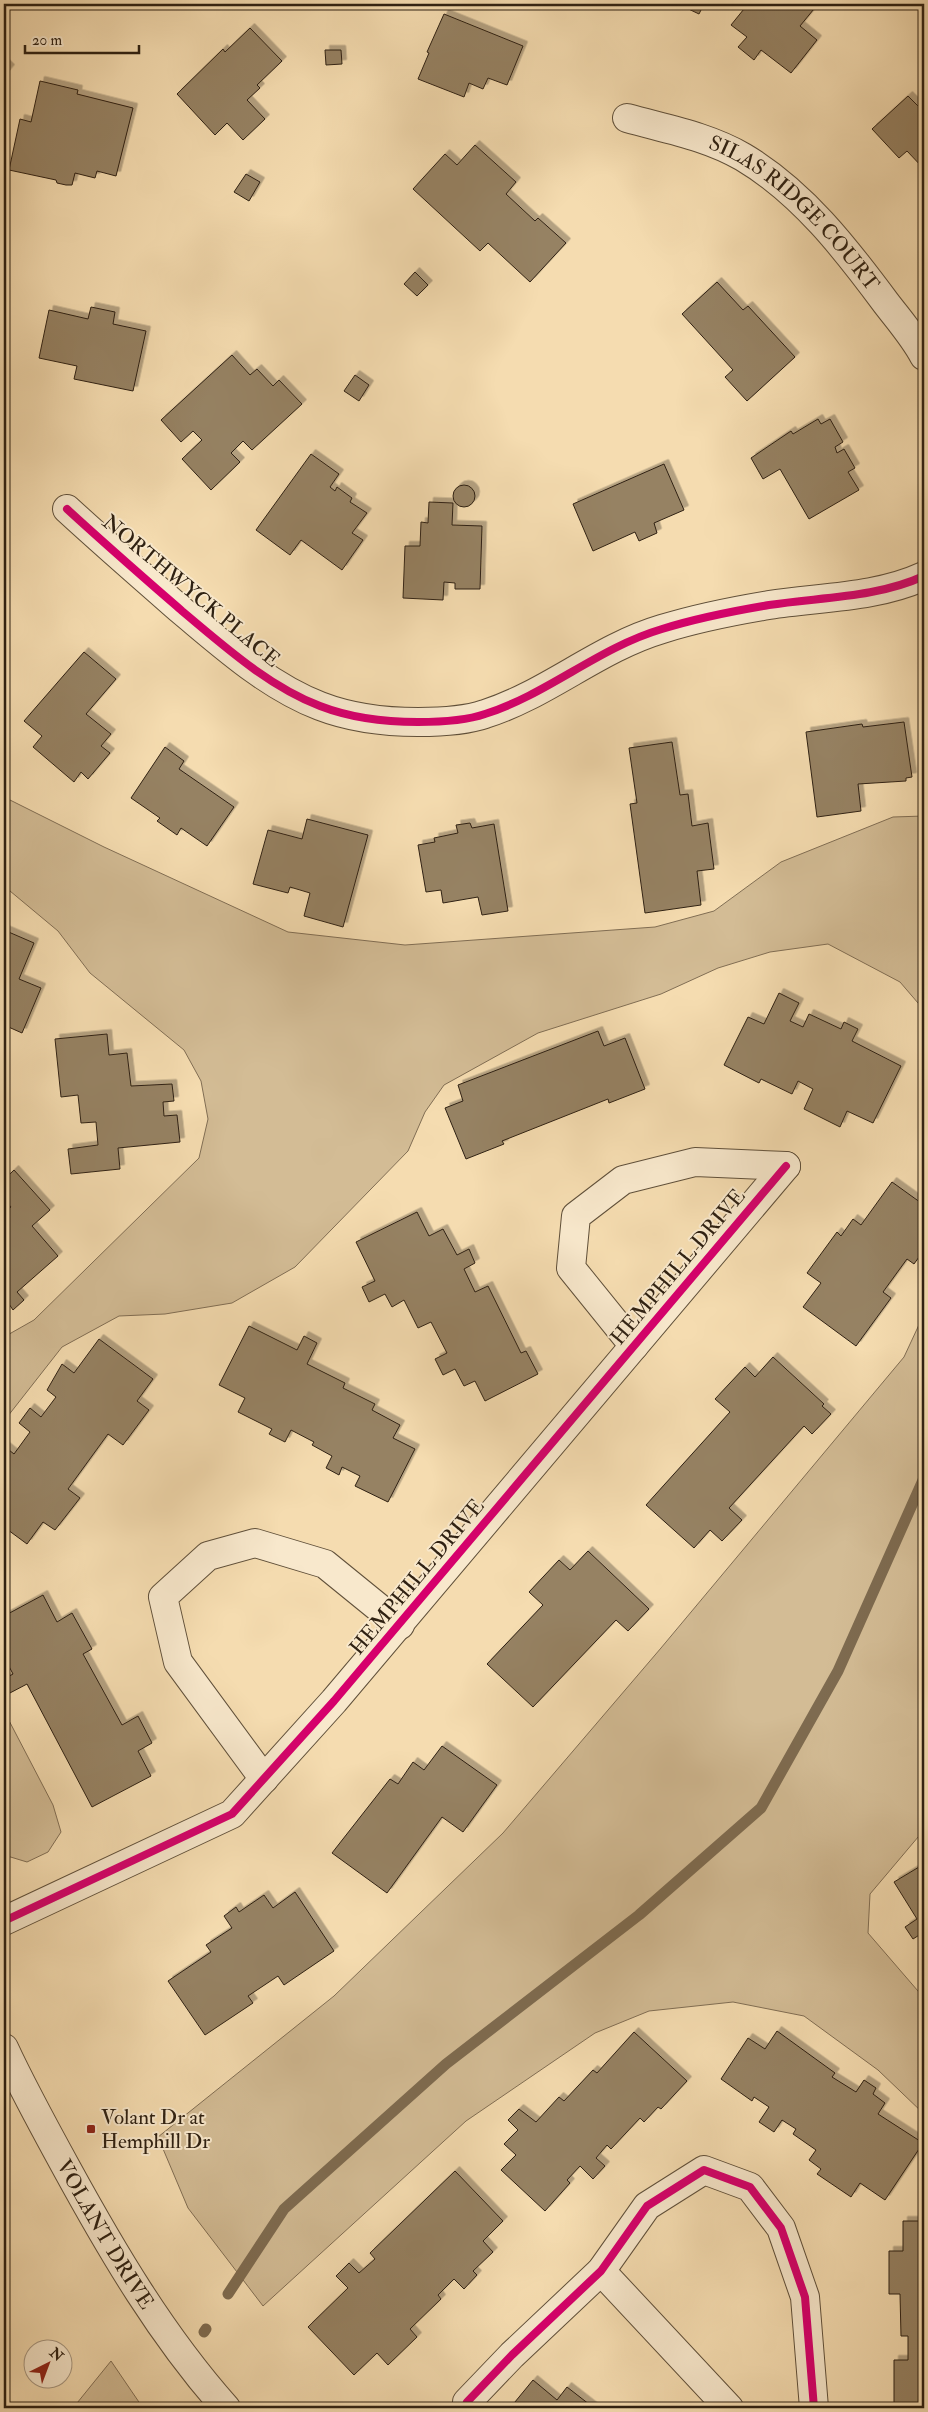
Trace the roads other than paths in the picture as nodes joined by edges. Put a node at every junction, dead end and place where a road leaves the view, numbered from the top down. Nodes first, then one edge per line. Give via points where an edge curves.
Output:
1 (627, 118) dead end
2 (924, 356) edge
3 (67, 510) dead end
4 (924, 576) edge
5 (634, 1346) junction
6 (400, 1624) junction
7 (264, 1779) junction
8 (4, 1920) edge
9 (4, 2048) edge
10 (12, 2089) edge
11 (601, 2271) junction
12 (467, 2402) dead end
13 (226, 2408) edge
14 (729, 2408) edge
15 (814, 2408) edge

1 - 2 street, SILAS RIDGE COURT via 703,139 742,156 769,175 795,196 848,252
3 - 4 street, NORTHWYCK PLACE via 220,643 272,682 319,706 359,718 403,722 436,722 483,715 518,701 612,648 699,618 769,605 853,595 905,585
5 - 5 street, HEMPHILL DRIVE via 786,1166 695,1162 623,1180 576,1216 571,1268
5 - 6 street, HEMPHILL DRIVE
6 - 7 street, HEMPHILL DRIVE
6 - 7 street via 325,1564 255,1543 208,1556 163,1596 178,1662
7 - 8 street, HEMPHILL DRIVE via 232,1814
9 - 10 street, VOLANT DRIVE
10 - 13 street, VOLANT DRIVE via 86,2203 152,2315
11 - 12 street
11 - 14 street
11 - 15 street via 647,2206 704,2170 750,2187 781,2228 805,2297

